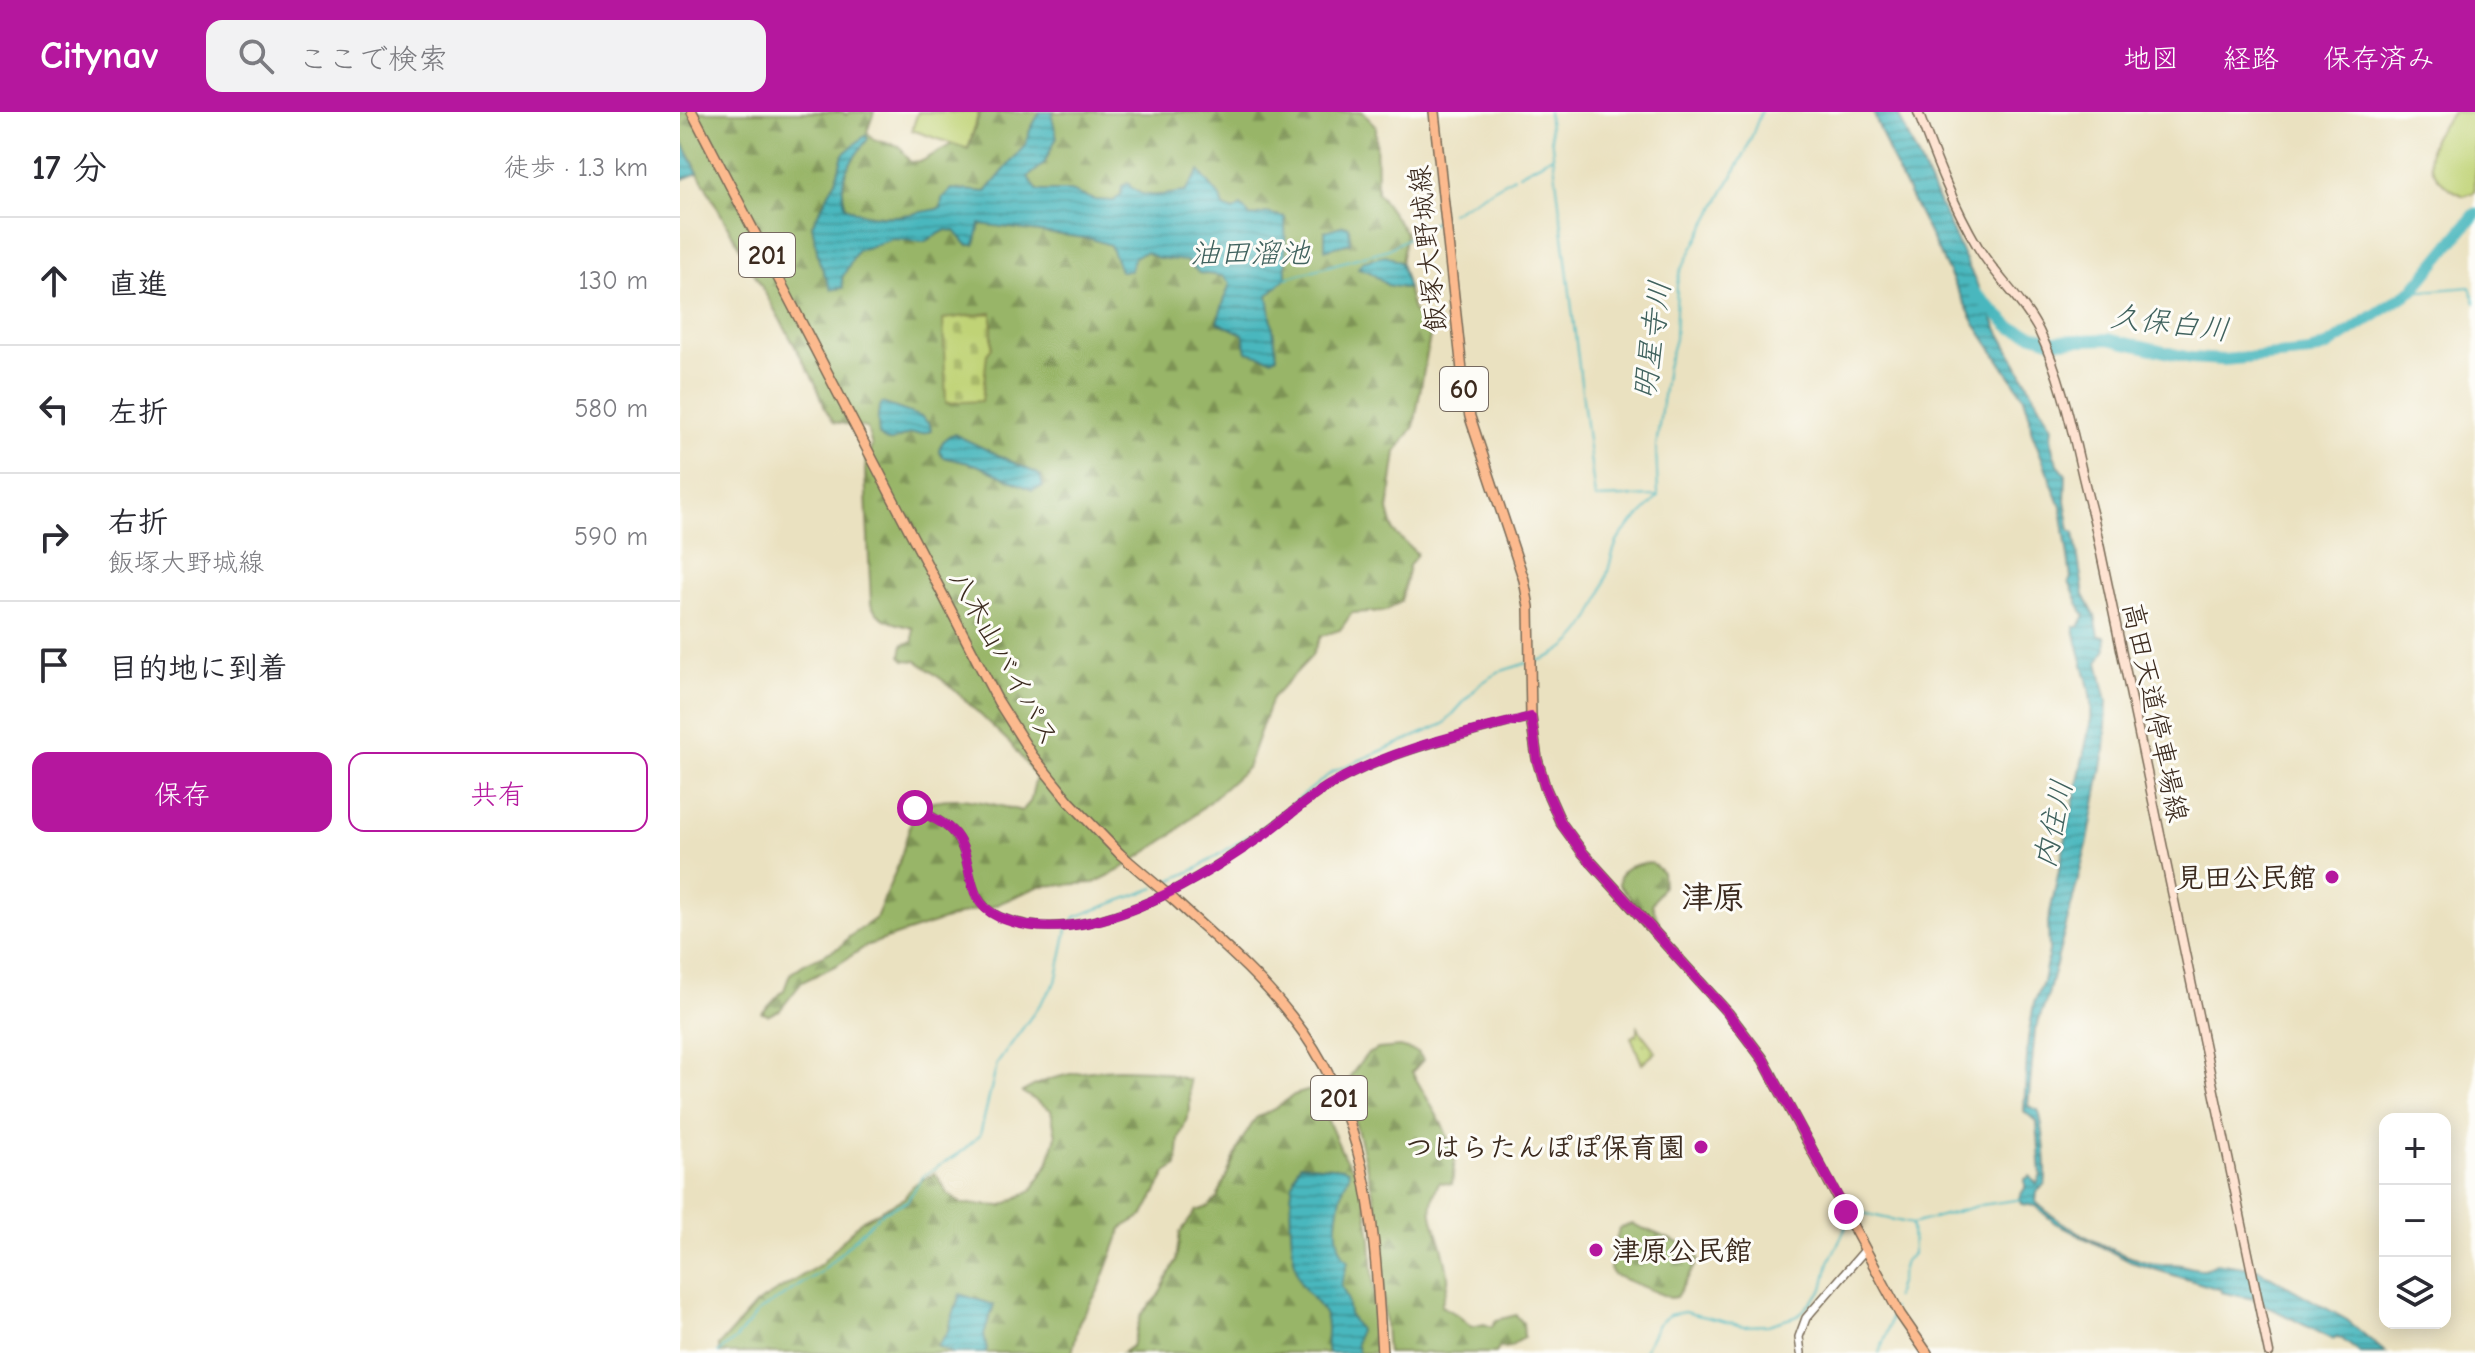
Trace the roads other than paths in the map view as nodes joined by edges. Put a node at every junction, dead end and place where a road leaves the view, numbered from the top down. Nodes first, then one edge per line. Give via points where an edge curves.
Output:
1 (692, 112) edge
2 (1434, 112) edge
3 (1918, 112) edge
4 (1531, 717) junction
5 (911, 806) dead end
6 (1865, 1250) junction
7 (1382, 1353) edge
8 (1801, 1353) edge
9 (1927, 1353) edge
10 (2269, 1353) edge

1 - 7 main road, 八木山バイパス / 201, bridge via 998,701 1032,755 1120,854 1262,983 1315,1050 1347,1114 1367,1185
2 - 4 main road, 飯塚大野城線 / 60 via 1464,389 1529,607
3 - 10 main road, 高田天道停車場線 via 1967,226 2037,327 2064,394
4 - 5 street via 1425,745 1373,765 1330,785 1179,888 1075,925 1031,925 1000,918 979,904 964,852 950,829
4 - 6 main road, 飯塚大野城線 / 60 via 1537,759 1561,823 1763,1059
6 - 8 street via 1806,1318 1799,1337
6 - 9 main road, 飯塚大野城線 / 60

